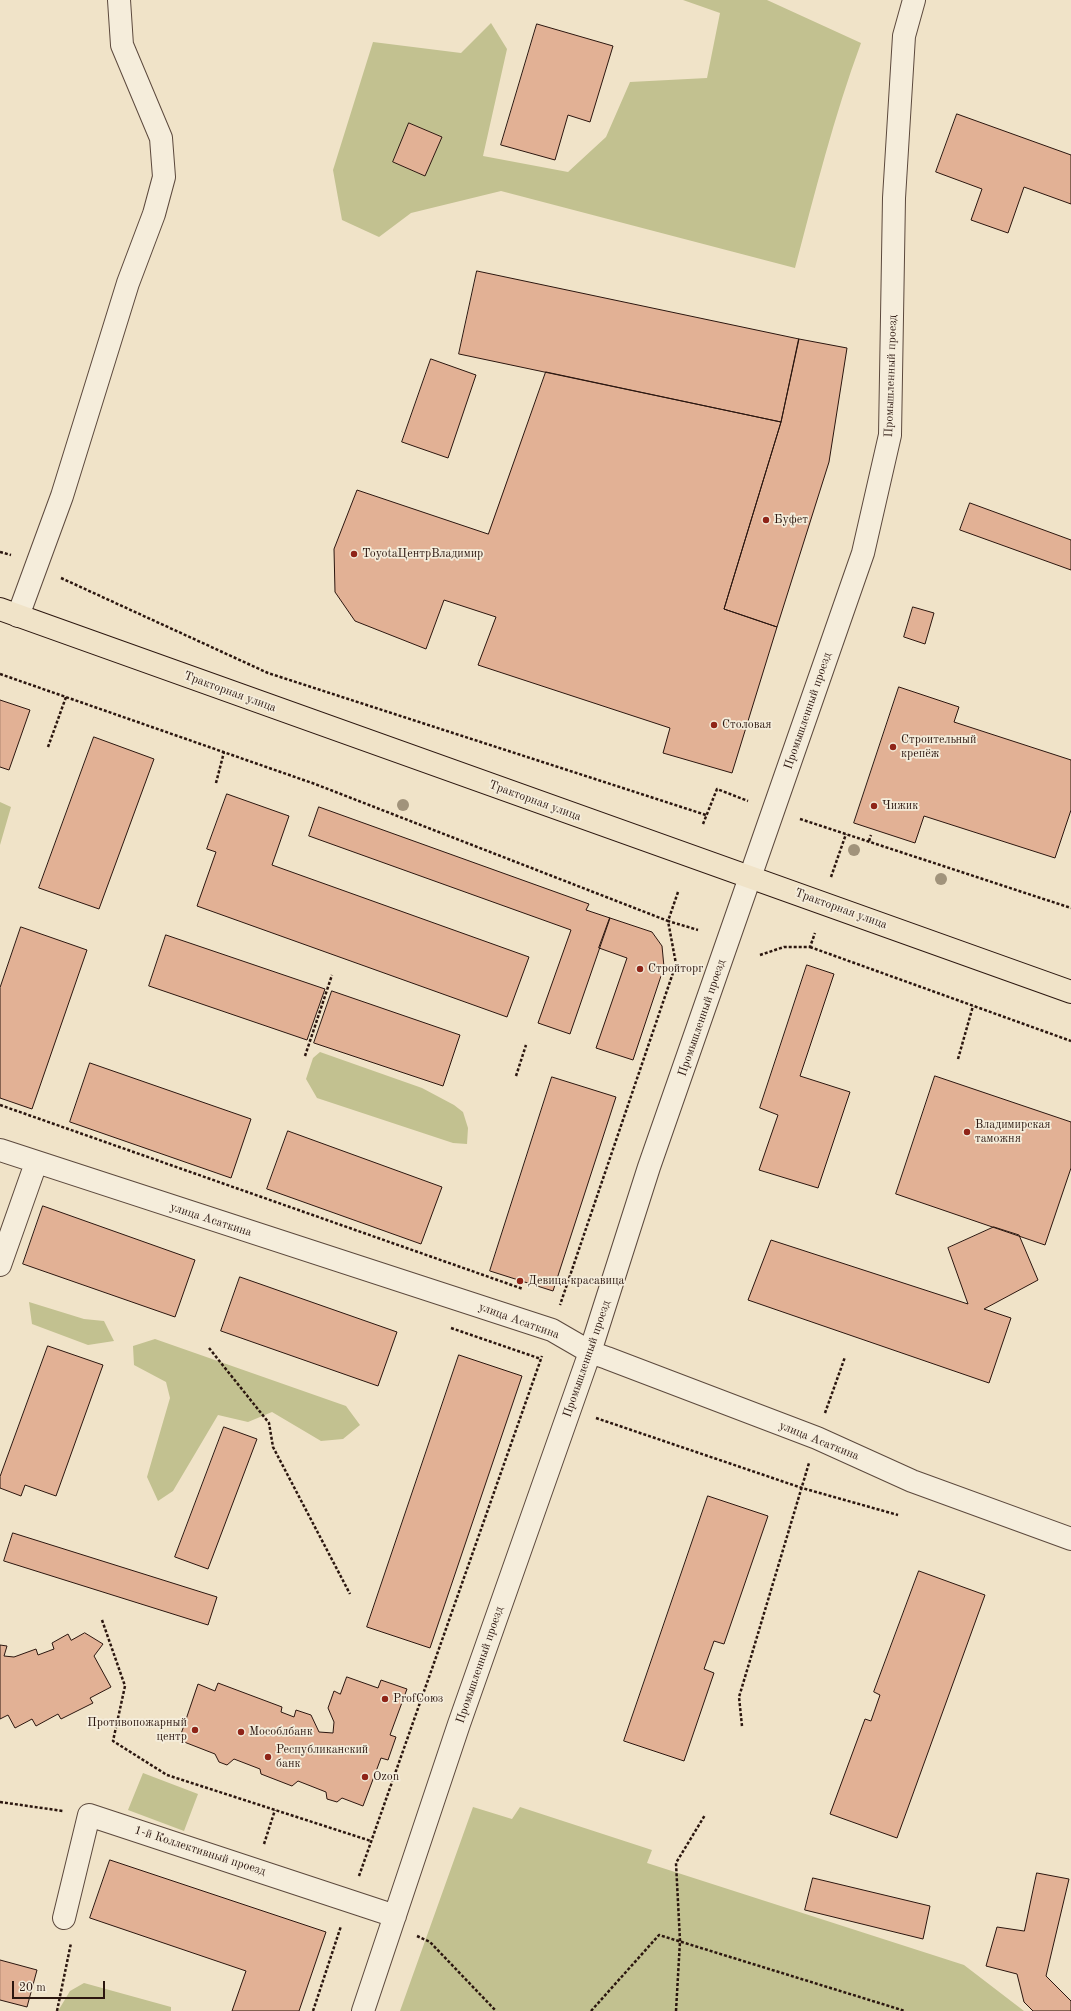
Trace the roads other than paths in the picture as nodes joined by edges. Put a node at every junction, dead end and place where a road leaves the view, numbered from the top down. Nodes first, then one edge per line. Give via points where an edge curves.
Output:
1 (119, 0) edge
2 (914, 0) edge
3 (9, 613) edge
4 (750, 876) junction
5 (1071, 992) edge
6 (0, 1150) edge
7 (36, 1163) junction
8 (0, 1264) edge
9 (590, 1352) junction
10 (1071, 1539) edge
11 (395, 1916) junction
12 (64, 1918) dead end
13 (363, 2011) edge

1 - 3 street via 122,45 161,138 164,177 154,214 128,283 62,496 37,564
2 - 4 street, Промышленный проезд via 904,36 895,190 890,435 863,553
3 - 4 main road, Тракторная улица
4 - 5 main road, Тракторная улица
4 - 9 street, Промышленный проезд via 649,1167
6 - 7 street, улица Асаткина
7 - 8 street
7 - 9 street, улица Асаткина via 552,1330
9 - 10 street, улица Асаткина via 817,1438 912,1481
9 - 11 street, Промышленный проезд via 459,1724
11 - 12 street, 1-й Коллективный проезд via 89,1815
11 - 13 street, Промышленный проезд

